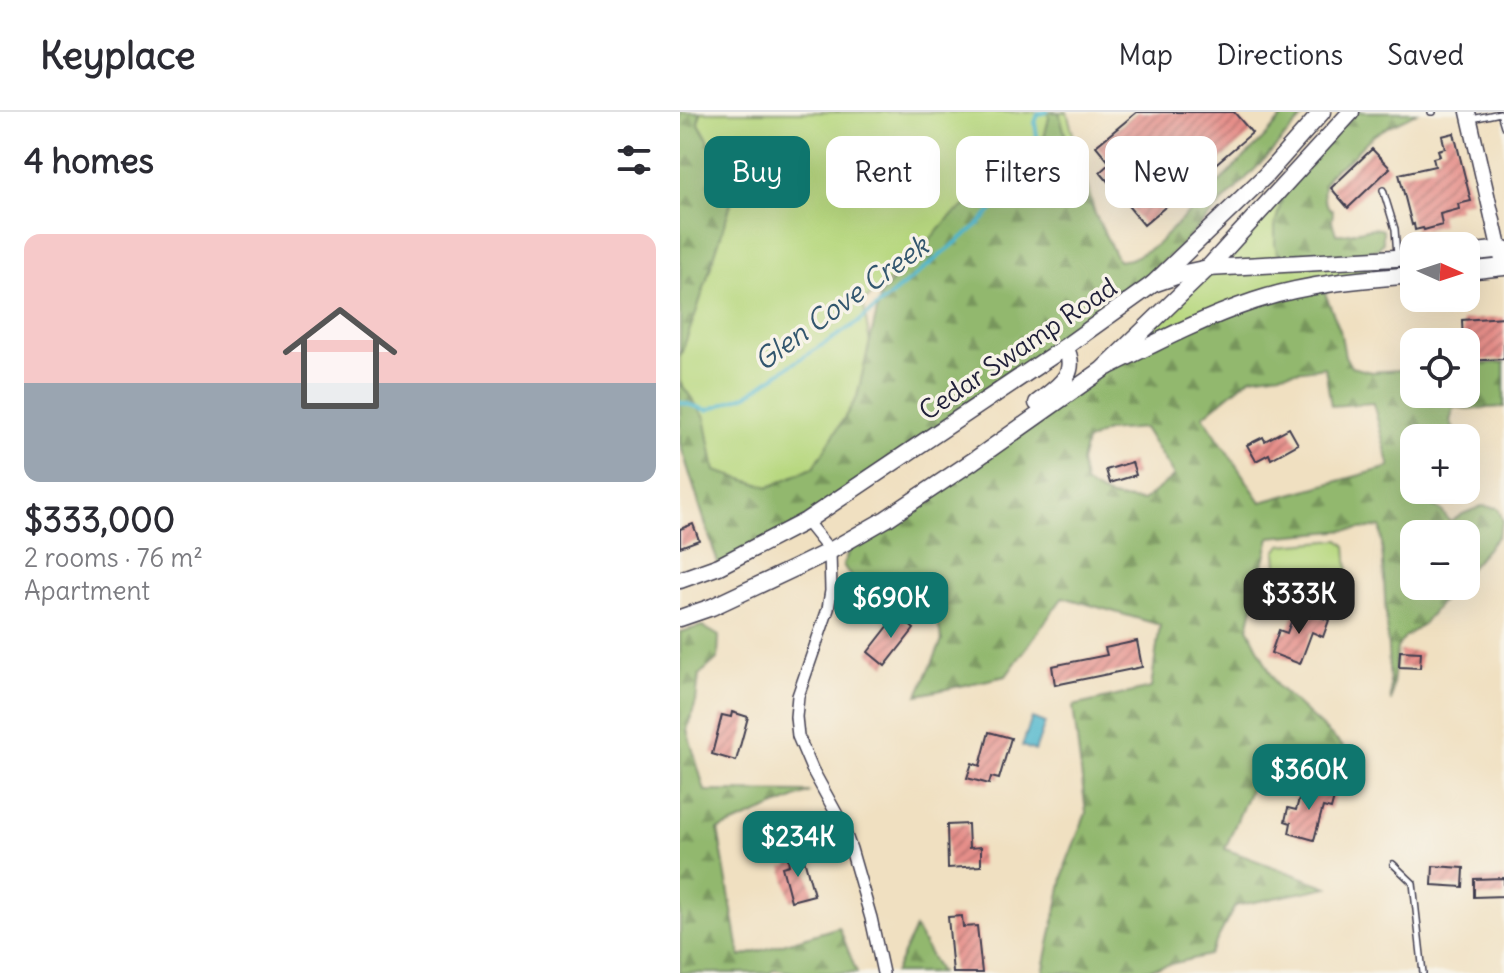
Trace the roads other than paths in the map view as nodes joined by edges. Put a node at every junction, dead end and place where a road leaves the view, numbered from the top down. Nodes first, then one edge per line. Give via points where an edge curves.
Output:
1 (1322, 112) edge
2 (1351, 112) edge
3 (1502, 113) edge
4 (1469, 116) edge
5 (1504, 126) edge
6 (1383, 190) dead end
7 (1400, 242) edge
8 (1496, 250) edge
9 (1400, 258) edge
10 (1504, 267) edge
11 (1208, 268) junction
12 (1480, 270) edge
13 (1400, 274) edge
14 (1153, 284) junction
15 (1065, 347) junction
16 (1102, 370) junction
17 (958, 471) junction
18 (806, 521) junction
19 (830, 551) junction
20 (680, 580) edge
21 (680, 618) edge
22 (1393, 864) dead end
23 (883, 973) edge
24 (1423, 973) edge

1 - 14 main road via 1265,176
2 - 11 main road
3 - 4 lane
3 - 5 lane
4 - 8 street
6 - 7 lane
8 - 10 street
9 - 11 main road, Cedar Swamp Road
10 - 12 main road
11 - 14 main road, Cedar Swamp Road
11 - 16 main road
13 - 16 main road via 1256,300
14 - 15 main road, Cedar Swamp Road
15 - 17 main road via 1071,363 1063,382 996,432
15 - 18 main road, Cedar Swamp Road
16 - 17 main road
17 - 19 main road
18 - 19 street
18 - 20 main road, Cedar Swamp Road
19 - 21 main road
19 - 23 street via 828,609 798,696 798,736 851,849
22 - 24 lane via 1413,883

